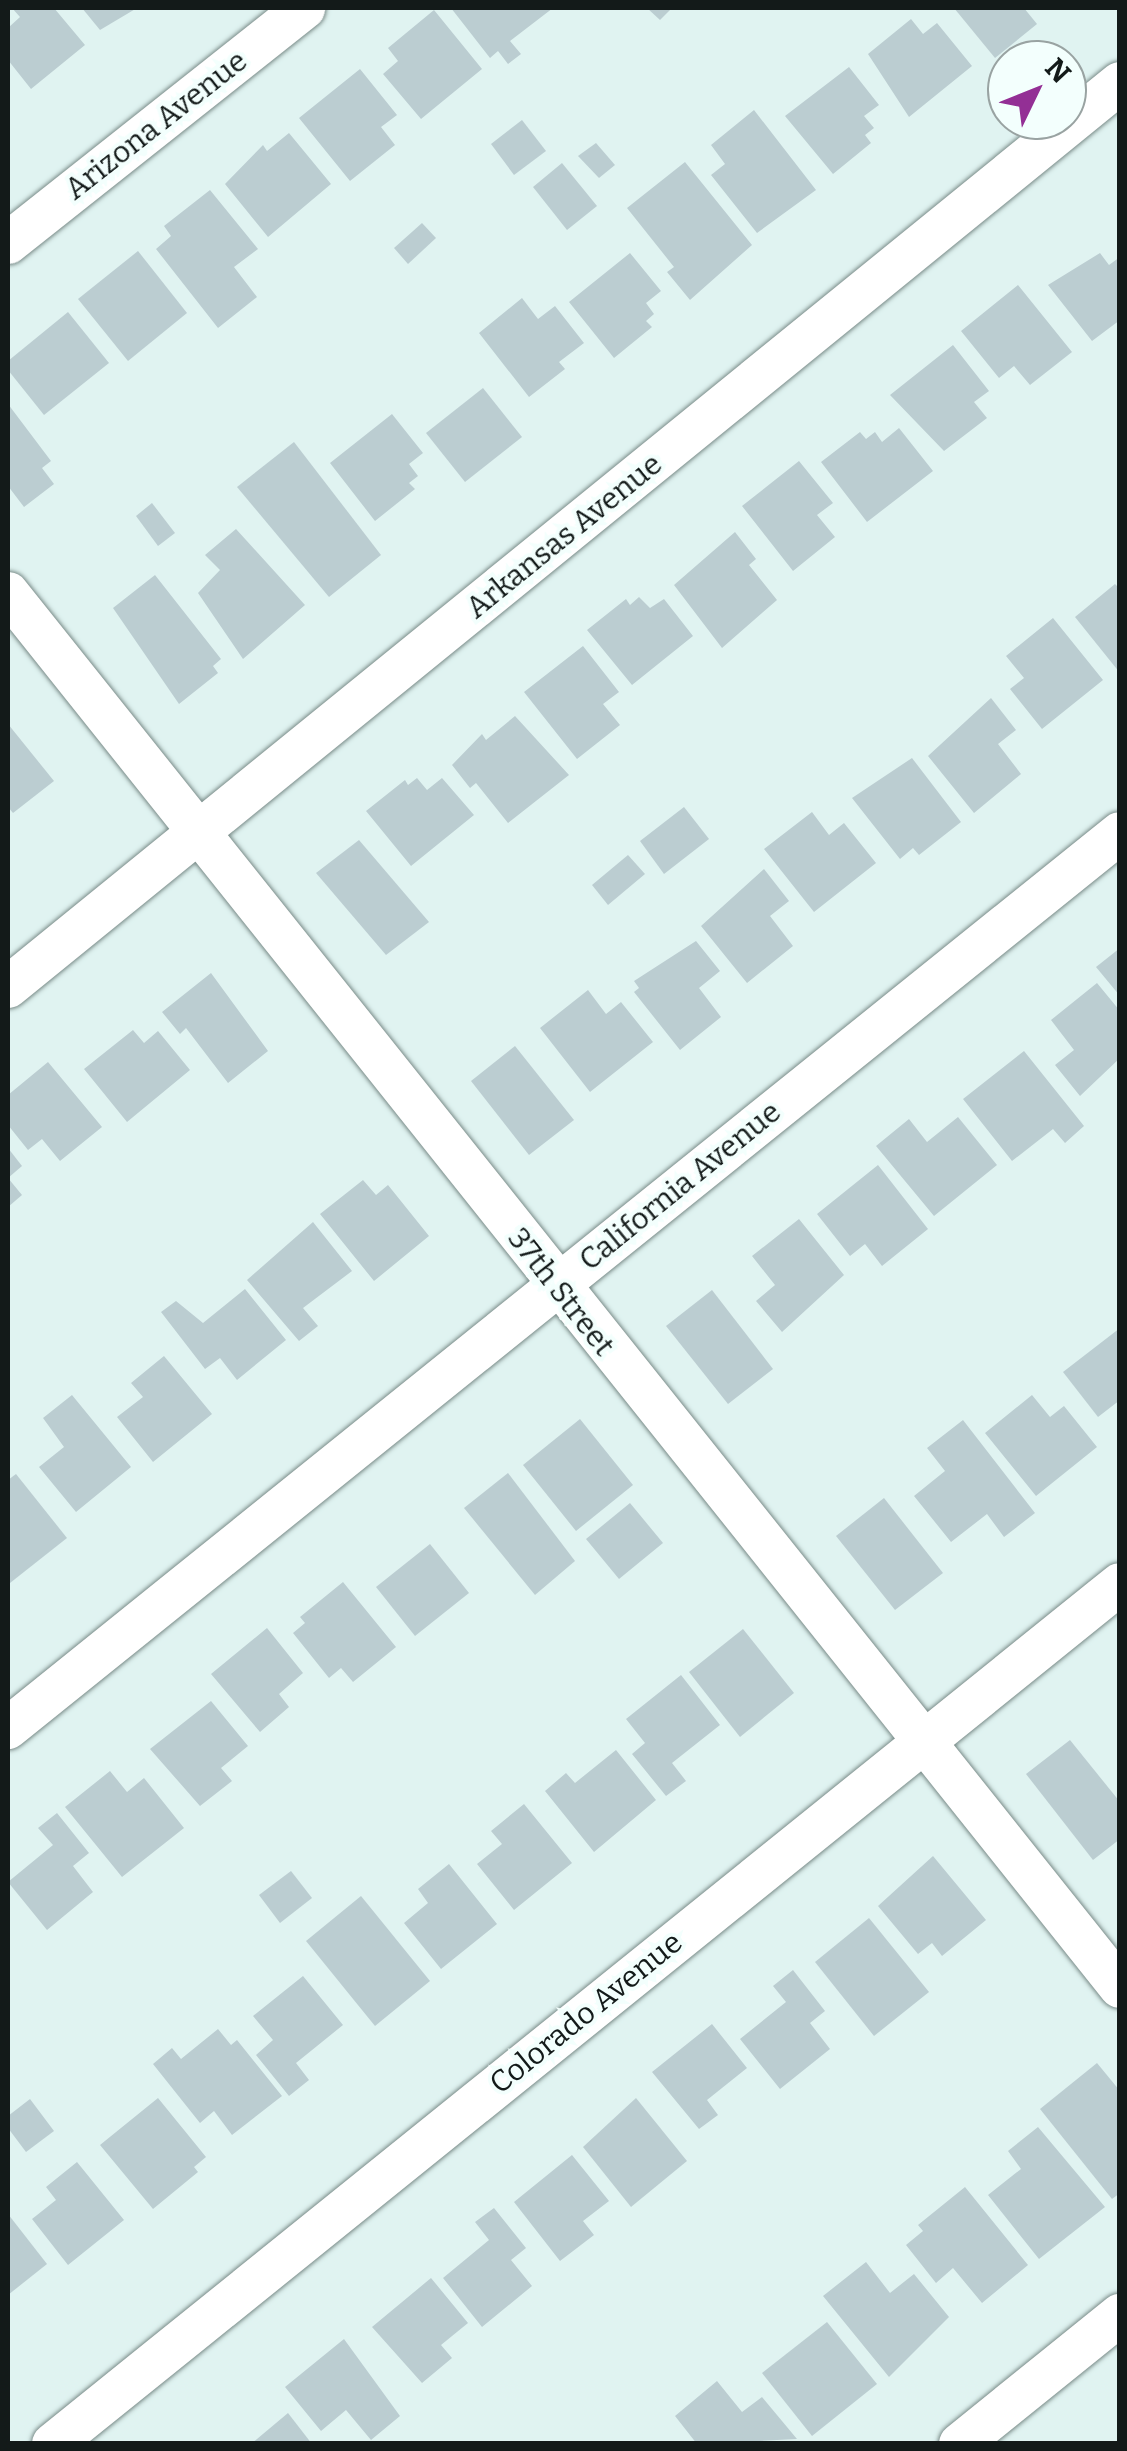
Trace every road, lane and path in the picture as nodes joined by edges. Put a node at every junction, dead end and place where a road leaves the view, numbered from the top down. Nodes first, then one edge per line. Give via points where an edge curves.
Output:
1 (304, 8) edge
2 (1120, 84) edge
3 (8, 243) edge
4 (8, 593) edge
5 (1120, 833) edge
6 (198, 834) junction
7 (8, 987) edge
8 (556, 1286) junction
9 (1120, 1584) edge
10 (8, 1728) edge
11 (920, 1743) junction
12 (1120, 1987) edge
13 (1120, 2315) edge
14 (53, 2444) edge
15 (960, 2444) edge

1 - 3 street, Arizona Avenue
2 - 6 street, Arkansas Avenue
4 - 6 street, 37th Street
5 - 8 street, California Avenue
6 - 7 street, Arkansas Avenue
6 - 8 street, 37th Street
8 - 10 street, California Avenue
8 - 11 street, 37th Street
9 - 11 street, Colorado Avenue
11 - 12 street, 37th Street
11 - 14 street, Colorado Avenue
13 - 15 street

